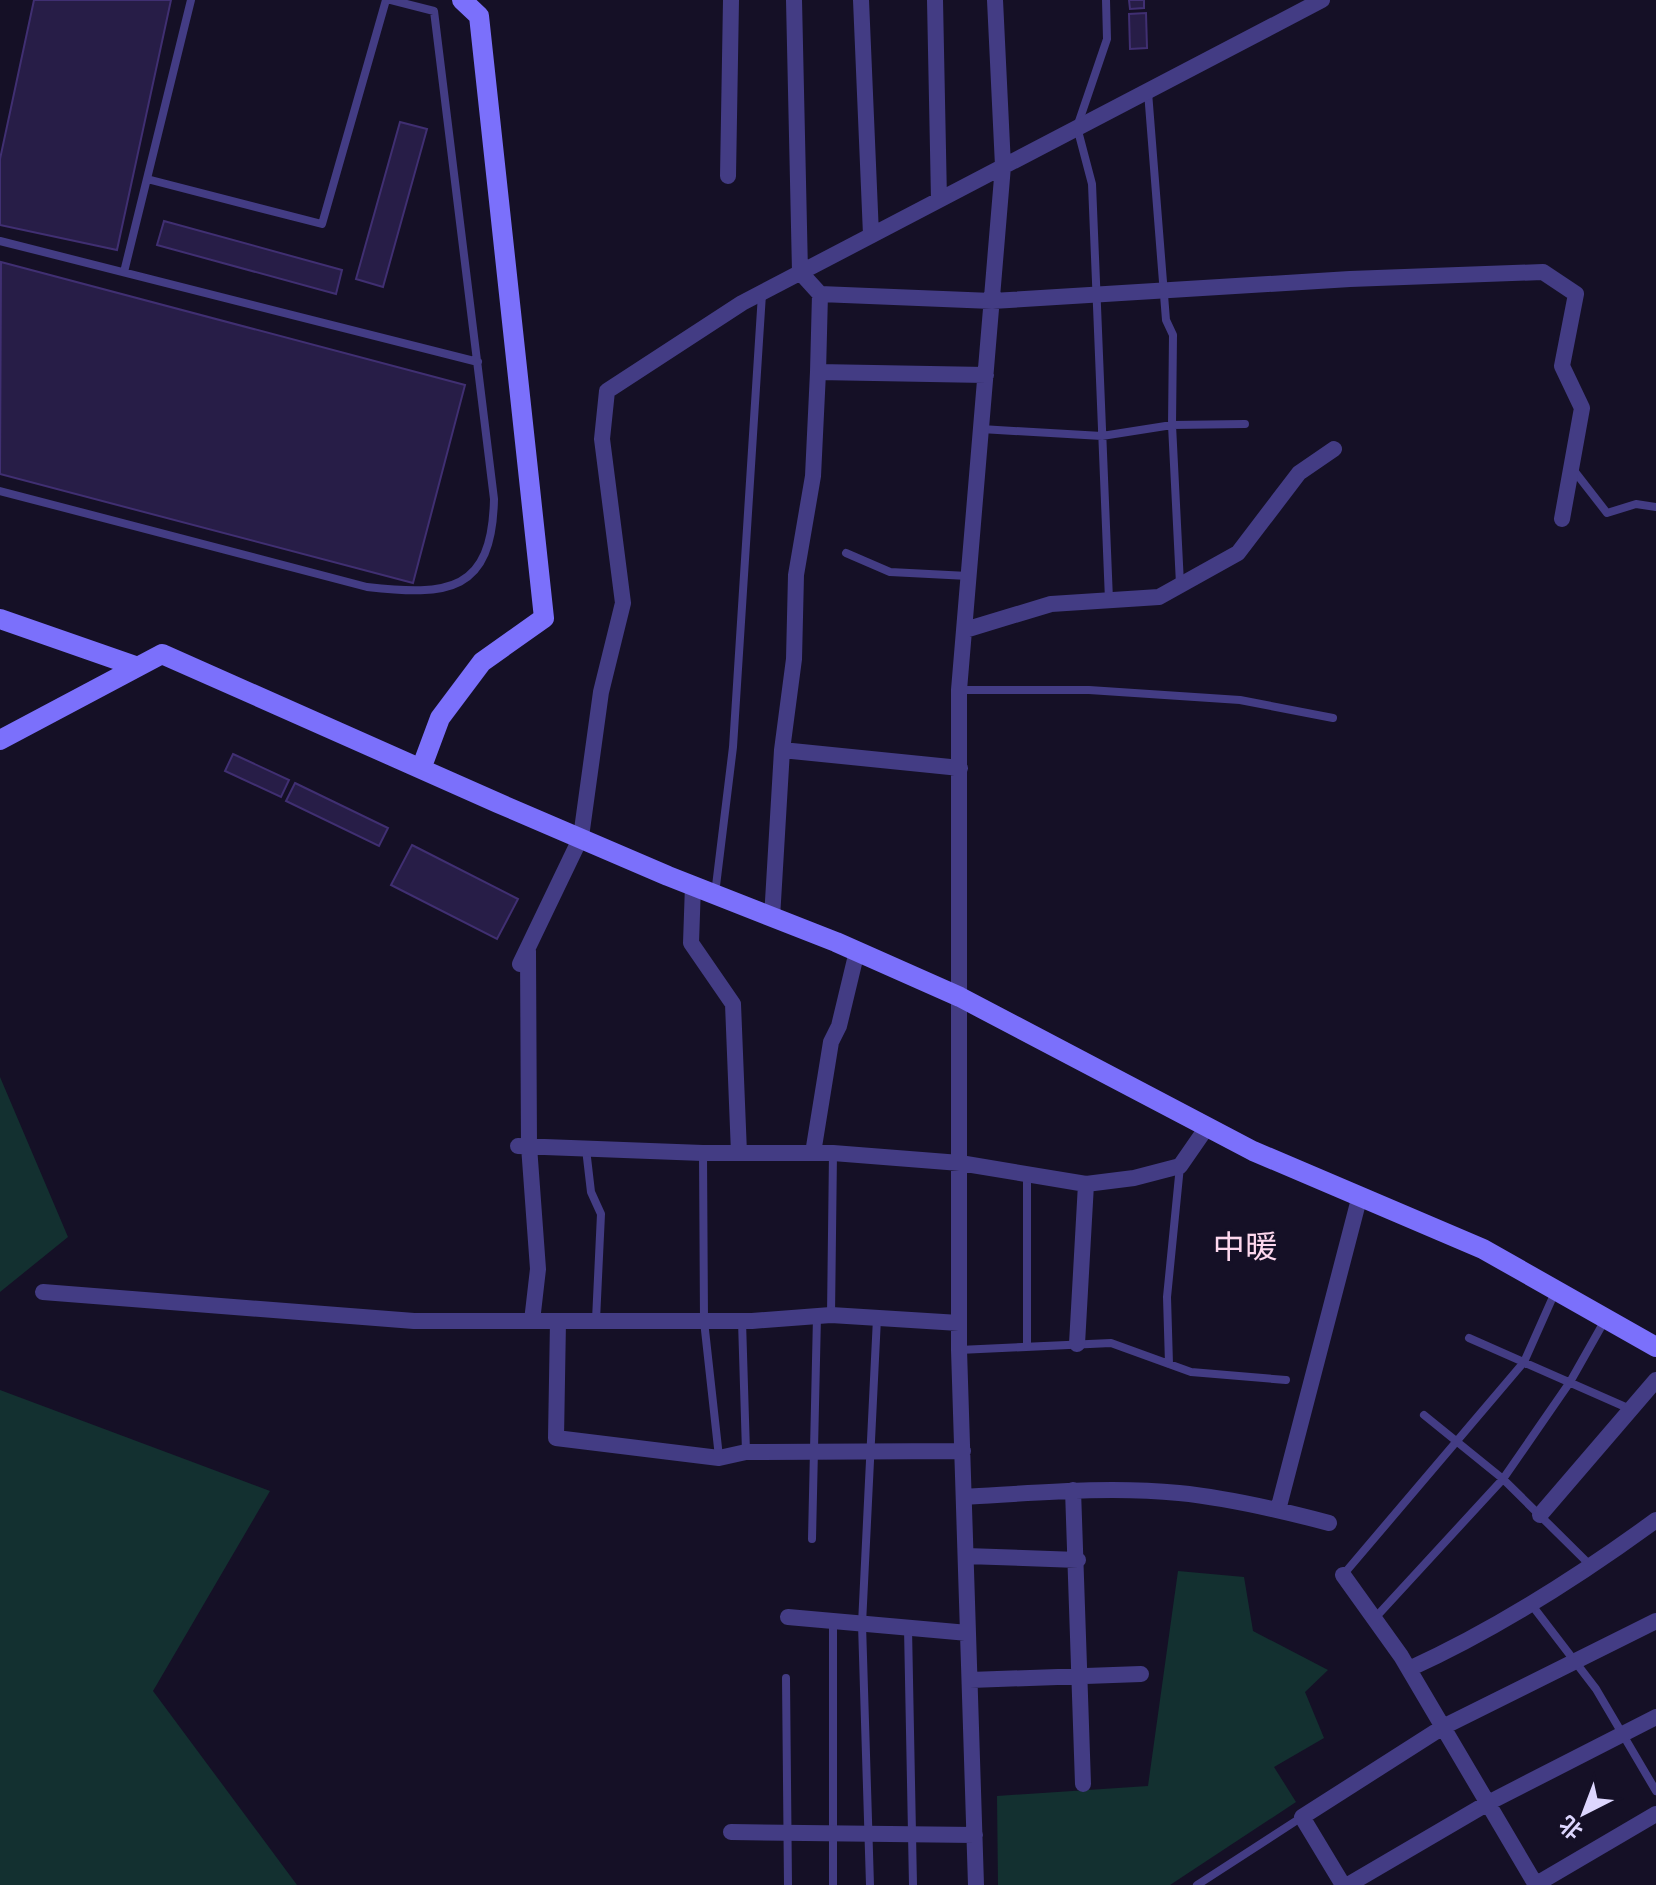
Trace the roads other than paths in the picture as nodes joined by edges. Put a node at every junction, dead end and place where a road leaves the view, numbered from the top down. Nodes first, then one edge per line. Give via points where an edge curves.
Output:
1 (191, 0) edge
2 (389, 0) edge
3 (462, 0) edge
4 (731, 0) edge
5 (794, 0) edge
6 (861, 0) edge
7 (935, 0) edge
8 (995, 0) edge
9 (1106, 0) edge
10 (1322, 0) edge
11 (1147, 91) junction
12 (1077, 127) junction
13 (1003, 166) junction
14 (728, 176) dead end
15 (147, 179) junction
16 (939, 200) junction
17 (871, 235) junction
18 (0, 241) edge
19 (124, 272) junction
20 (800, 272) junction
21 (1165, 291) junction
22 (762, 292) junction
23 (820, 294) junction
24 (1097, 295) junction
25 (992, 301) junction
26 (478, 362) junction
27 (818, 372) junction
28 (986, 375) junction
29 (1245, 424) dead end
30 (1172, 425) junction
31 (981, 429) junction
32 (1102, 436) junction
33 (1334, 449) dead end
34 (1571, 467) junction
35 (0, 491) edge
36 (1656, 507) edge
37 (1562, 519) dead end
38 (846, 553) dead end
39 (969, 576) junction
40 (1180, 585) junction
41 (1109, 600) junction
42 (0, 619) edge
43 (965, 630) junction
44 (135, 666) junction
45 (959, 690) junction
46 (1333, 718) dead end
47 (0, 740) edge
48 (782, 750) junction
49 (960, 768) junction
50 (421, 769) junction
51 (581, 837) junction
52 (693, 885) junction
53 (715, 895) junction
54 (772, 918) junction
55 (528, 947) junction
56 (857, 951) junction
57 (520, 964) dead end
58 (960, 997) junction
59 (1207, 1127) junction
60 (524, 1146) junction
61 (586, 1148) junction
62 (703, 1153) junction
63 (739, 1153) junction
64 (813, 1153) junction
65 (833, 1153) junction
66 (960, 1163) junction
67 (1180, 1166) junction
68 (1027, 1174) junction
69 (1086, 1184) junction
70 (1359, 1199) junction
71 (1556, 1290) junction
72 (43, 1292) dead end
73 (824, 1315) junction
74 (877, 1318) junction
75 (1605, 1318) junction
76 (532, 1321) junction
77 (558, 1321) junction
78 (596, 1321) junction
79 (704, 1321) junction
80 (742, 1321) junction
81 (959, 1323) junction
82 (1469, 1338) dead end
83 (1077, 1344) junction
84 (1027, 1347) junction
85 (1656, 1347) edge
86 (959, 1350) junction
87 (1524, 1362) junction
88 (1169, 1364) junction
89 (1286, 1380) dead end
90 (1656, 1380) edge
91 (1570, 1382) junction
92 (1631, 1409) junction
93 (1424, 1415) dead end
94 (1457, 1441) junction
95 (816, 1451) junction
96 (871, 1451) junction
97 (963, 1451) junction
98 (746, 1452) junction
99 (719, 1458) junction
100 (1503, 1479) junction
101 (1073, 1490) junction
102 (964, 1497) junction
103 (1278, 1510) junction
104 (1540, 1515) junction
105 (1656, 1520) edge
106 (1329, 1523) dead end
107 (812, 1539) dead end
108 (966, 1556) junction
109 (1078, 1560) junction
110 (1592, 1567) junction
111 (1343, 1575) joint
112 (1531, 1604) junction
113 (788, 1617) dead end
114 (1374, 1618) junction
115 (833, 1621) junction
116 (1656, 1621) edge
117 (862, 1624) junction
118 (908, 1628) junction
119 (968, 1633) junction
120 (1575, 1662) junction
121 (1409, 1669) junction
122 (1141, 1674) dead end
123 (1080, 1676) junction
124 (786, 1678) dead end
125 (970, 1680) junction
126 (1656, 1717) edge
127 (1443, 1727) junction
128 (1624, 1733) junction
129 (1083, 1784) dead end
130 (1656, 1791) edge
131 (1488, 1803) junction
132 (1656, 1814) edge
133 (1302, 1817) junction
134 (731, 1832) dead end
135 (788, 1833) junction
136 (833, 1834) junction
137 (869, 1834) junction
138 (912, 1834) junction
139 (975, 1835) junction
140 (788, 1885) edge
141 (833, 1885) edge
142 (870, 1885) edge
143 (913, 1885) edge
144 (976, 1885) edge
145 (1197, 1885) edge
146 (1345, 1885) edge
147 (1536, 1885) edge

1 - 15 lane
2 - 15 lane via 322,224
2 - 26 lane via 434,11
3 - 50 street via 479,16 544,618 482,662 440,718
4 - 14 street
5 - 20 street
6 - 17 street
7 - 16 street
8 - 13 street
9 - 12 lane via 1107,39
10 - 11 street
11 - 12 street
11 - 21 lane
12 - 13 street
12 - 24 lane via 1092,184
13 - 16 street
13 - 25 street
15 - 19 lane
16 - 17 street
17 - 20 street
18 - 19 lane
19 - 26 lane
20 - 22 street
20 - 23 street
21 - 24 street
21 - 30 lane via 1166,320 1173,335
21 - 34 street via 1543,272 1576,294 1562,366 1582,408
22 - 51 street via 607,391 602,439 623,603 601,692
22 - 53 lane via 733,747
23 - 25 street
23 - 27 street
24 - 25 street
24 - 32 lane
25 - 28 street
26 - 35 lane via 494,536 481,567 456,584 410,592 367,587
27 - 28 street
27 - 48 street via 813,476 796,575 794,659
28 - 31 street
29 - 30 lane
30 - 32 lane
30 - 40 lane
31 - 32 lane
31 - 39 street
32 - 41 lane
33 - 40 street via 1299,473 1238,553
34 - 36 lane via 1607,513 1636,504
34 - 37 street
38 - 39 lane via 890,572
39 - 43 street
40 - 41 street via 1159,597
41 - 43 street via 1051,604
42 - 44 street
43 - 45 street
44 - 47 street
44 - 50 street via 162,654
45 - 46 lane via 1089,690 1240,700
45 - 49 street
48 - 49 street
48 - 54 street
49 - 58 street
50 - 51 street
51 - 52 street
51 - 55 street
52 - 53 street
52 - 63 street via 691,943 733,1004
53 - 54 street
54 - 56 street
55 - 57 street
55 - 60 street
56 - 58 street
56 - 64 street via 831,1042
58 - 59 street
58 - 66 street
59 - 67 street
59 - 70 street
60 - 61 street
60 - 76 street via 538,1269
61 - 62 street
61 - 78 lane via 591,1192 601,1214
62 - 63 street
62 - 79 lane
63 - 64 street
64 - 65 street
65 - 66 street
65 - 73 lane
66 - 68 street
66 - 81 street
67 - 69 street
67 - 88 lane via 1167,1297
68 - 69 street
68 - 84 lane
69 - 83 street
70 - 71 street via 1483,1249
70 - 103 street
71 - 75 street
71 - 87 lane
72 - 76 street via 414,1321
73 - 74 street
73 - 80 street
73 - 95 lane
74 - 81 street
74 - 96 lane
75 - 85 street
75 - 91 lane
76 - 77 street
77 - 78 street
77 - 99 street via 556,1438
78 - 79 street
79 - 80 street
79 - 99 lane
80 - 98 lane
81 - 86 street
82 - 87 lane
83 - 84 lane
83 - 88 lane via 1111,1343
84 - 86 lane
86 - 97 street
87 - 91 lane
87 - 94 lane
88 - 89 lane via 1191,1372
90 - 92 street
91 - 92 lane
91 - 100 lane
92 - 104 street
93 - 94 lane
94 - 100 lane
94 - 111 lane
95 - 96 street
95 - 98 street
95 - 107 lane
96 - 97 street
96 - 117 lane
97 - 102 street
98 - 99 street
100 - 104 lane
100 - 114 lane
101 - 102 street
101 - 103 street via 1178,1493
101 - 109 street
102 - 108 street
103 - 106 street
104 - 110 lane
105 - 110 street
108 - 109 street
108 - 119 street
109 - 123 street
110 - 112 street
111 - 114 street
112 - 120 lane
112 - 121 street via 1469,1642
113 - 115 street
114 - 121 street
115 - 117 street
115 - 136 lane
116 - 120 street
117 - 118 street
117 - 137 lane
118 - 119 street
118 - 138 lane
119 - 125 street
120 - 127 street
120 - 128 lane
121 - 127 street
122 - 123 street
123 - 125 street
123 - 129 street
124 - 135 lane
125 - 139 street
126 - 128 street
127 - 131 street
127 - 133 street
128 - 130 lane
128 - 131 street
131 - 146 street
131 - 147 street
132 - 147 street
133 - 145 lane
133 - 146 street
134 - 135 street
135 - 136 street
135 - 140 lane
136 - 137 street
136 - 141 lane
137 - 138 street
137 - 142 lane
138 - 139 street
138 - 143 lane
139 - 144 street

